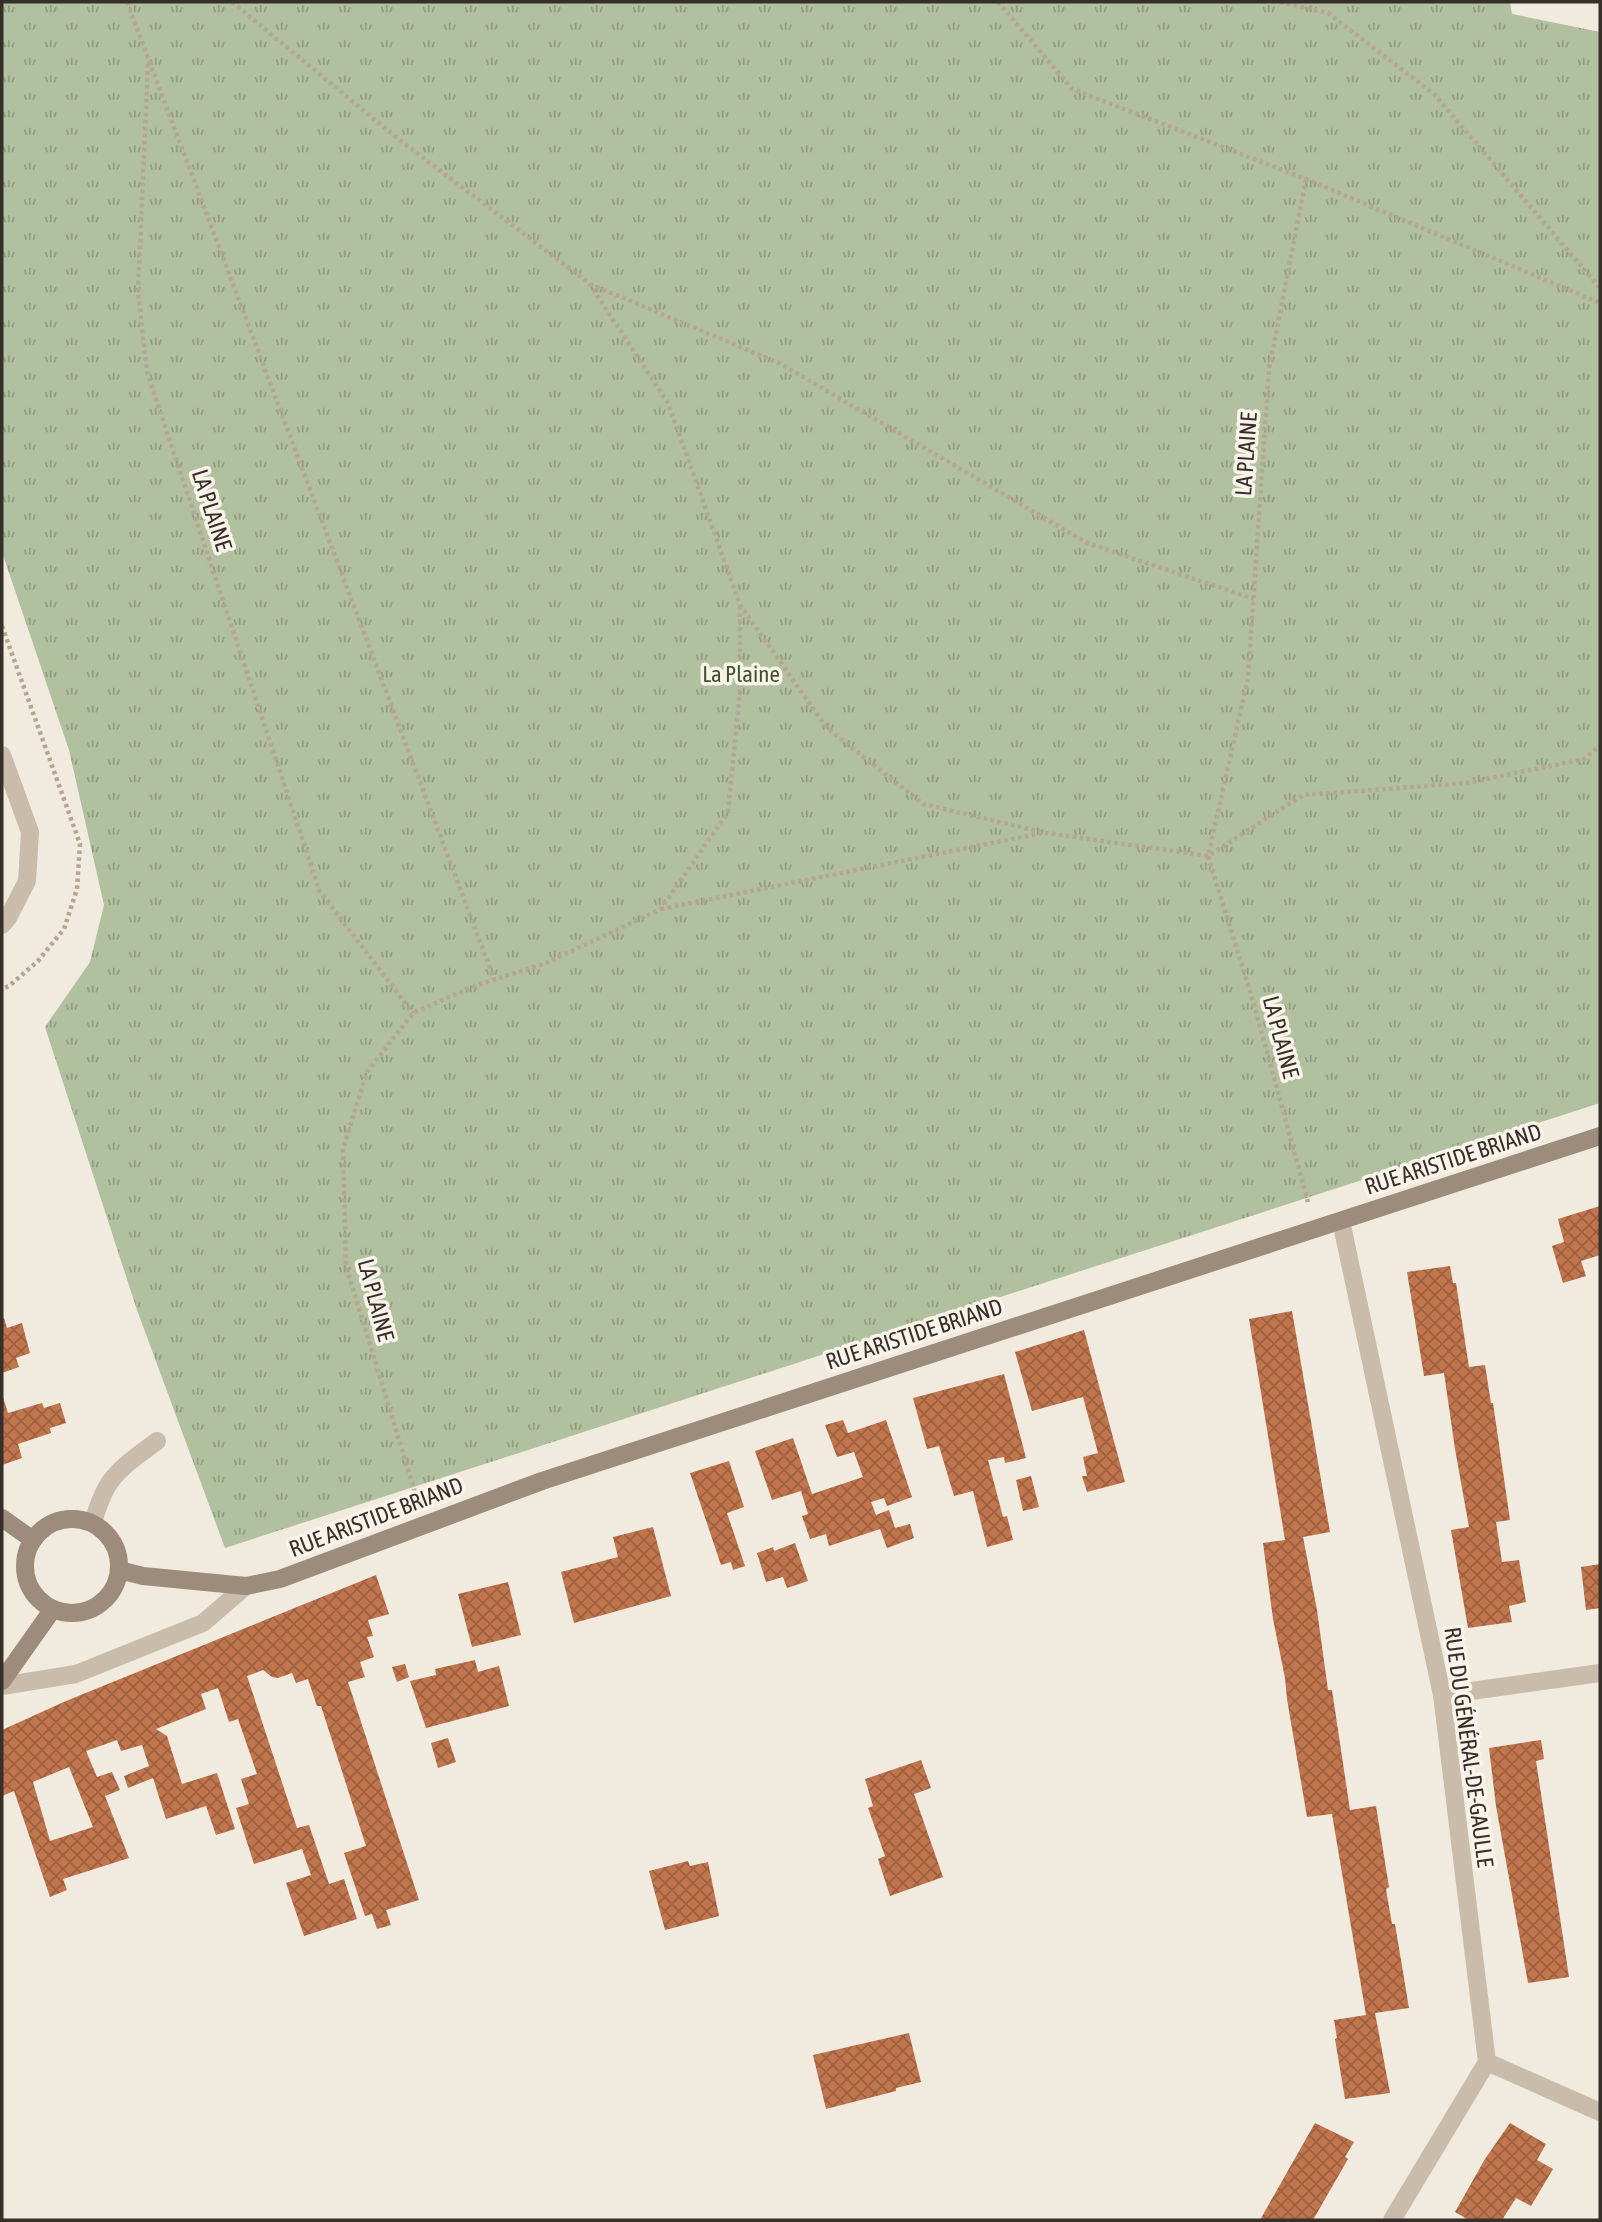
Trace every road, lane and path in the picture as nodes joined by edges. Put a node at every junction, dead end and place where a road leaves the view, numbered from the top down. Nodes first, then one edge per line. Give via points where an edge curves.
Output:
1 (127, 2) edge
2 (232, 2) edge
3 (998, 2) edge
4 (1280, 2) edge
5 (148, 60) junction
6 (1306, 179) junction
7 (589, 284) junction
8 (1600, 288) edge
9 (1600, 303) edge
10 (1254, 599) junction
11 (740, 605) junction
12 (1600, 746) edge
13 (2, 755) edge
14 (1046, 833) junction
15 (1208, 856) junction
16 (661, 909) junction
17 (2, 925) edge
18 (494, 979) junction
19 (413, 1013) junction
20 (1600, 1136) edge
21 (1341, 1221) junction
22 (1316, 1230) junction
23 (157, 1441) dead end
24 (2, 1517) edge
25 (93, 1523) junction
26 (427, 1524) junction
27 (33, 1540) junction
28 (119, 1570) junction
29 (246, 1586) junction
30 (53, 1609) junction
31 (1600, 1673) edge
32 (2, 1684) edge
33 (1441, 1695) junction
34 (1487, 2062) junction
35 (1600, 2112) edge
36 (1392, 2220) edge

1 - 5 path, LA PLAINE
2 - 7 path, LA PLAINE via 397,138
3 - 6 path via 1072,89
4 - 8 path via 1328,13 1434,94
5 - 18 path, LA PLAINE
5 - 19 path, LA PLAINE via 138,292 147,372 320,892
6 - 9 path
6 - 10 path, LA PLAINE via 1269,369
7 - 10 path via 781,364 1087,543
7 - 11 path, LA PLAINE via 668,403
10 - 15 path, LA PLAINE via 1248,678
11 - 14 path, LA PLAINE via 827,728 923,804
11 - 16 path, LA PLAINE via 740,692 728,812
12 - 15 path via 1584,759 1468,783 1303,795
13 - 17 street via 30,832 27,881
14 - 15 path, LA PLAINE
14 - 16 path, LA PLAINE
15 - 22 path, LA PLAINE
16 - 18 path, LA PLAINE via 546,963
18 - 19 path, LA PLAINE
19 - 26 path, LA PLAINE via 367,1072 343,1149 346,1266
20 - 21 street, RUE ARISTIDE BRIAND
21 - 22 street, RUE ARISTIDE BRIAND
21 - 33 street, RUE DU GÉNÉRAL-DE-GAULLE
22 - 26 street, RUE ARISTIDE BRIAND via 554,1477
23 - 25 street via 110,1480
24 - 27 street
25 - 27 street via 62,1519
25 - 28 street via 116,1546
26 - 29 street, RUE ARISTIDE BRIAND via 280,1579
27 - 30 street via 24,1561 25,1576 40,1602
28 - 29 street, RUE ARISTIDE BRIAND
28 - 30 street via 111,1593 100,1605 68,1614
29 - 32 street, RUE ARISTIDE BRIAND via 191,1629 76,1674
30 - 32 street, RUE ARISTIDE BRIAND
31 - 33 street
33 - 34 street, RUE DU GÉNÉRAL-DE-GAULLE
34 - 35 street
34 - 36 street

